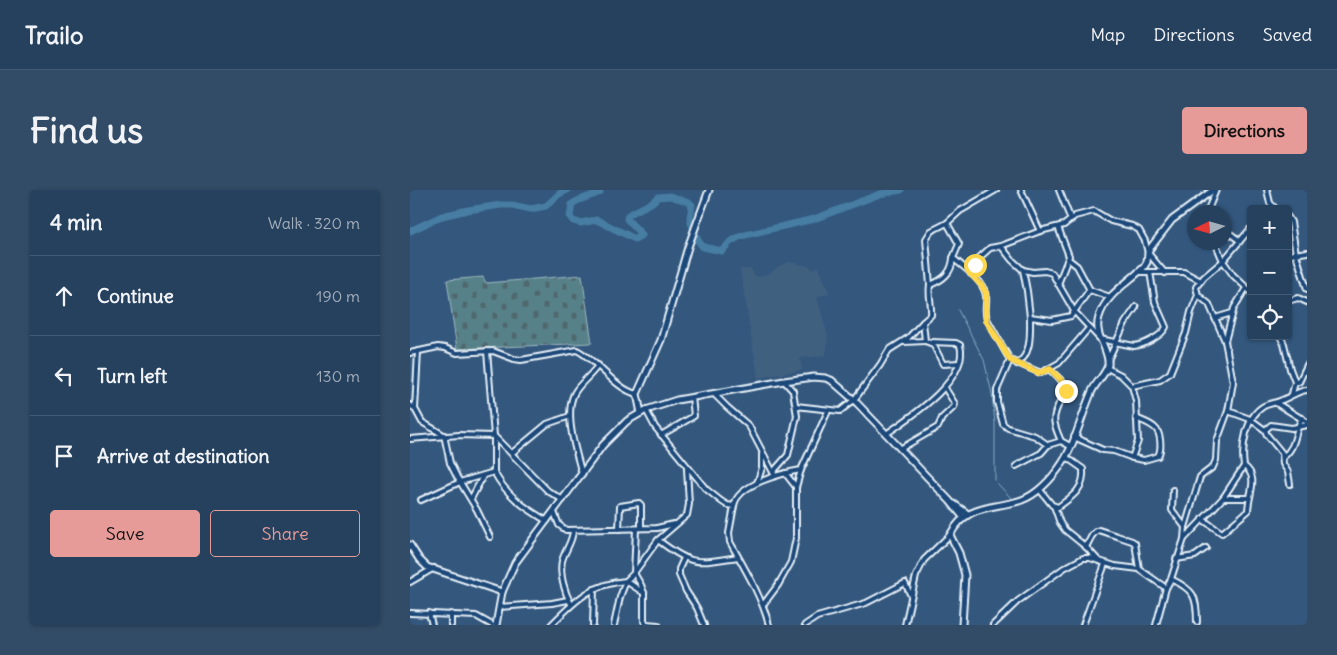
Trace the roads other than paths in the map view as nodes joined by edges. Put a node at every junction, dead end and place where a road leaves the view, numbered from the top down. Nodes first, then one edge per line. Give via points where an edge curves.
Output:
1 (709, 190) edge
2 (996, 190) edge
3 (1021, 190) edge
4 (1059, 190) edge
5 (1213, 190) edge
6 (1216, 190) edge
7 (1267, 190) edge
8 (1210, 205) edge
9 (1269, 205) edge
10 (1070, 220) junction
11 (947, 223) junction
12 (1058, 227) junction
13 (1292, 228) edge
14 (1040, 231) junction
15 (1232, 235) edge
16 (1247, 236) edge
17 (1240, 241) junction
18 (1001, 246) junction
19 (1219, 250) edge
20 (1307, 252) edge
21 (1148, 253) junction
22 (1292, 254) edge
23 (1296, 254) junction
24 (953, 258) junction
25 (1068, 260) junction
26 (1224, 261) junction
27 (1023, 270) junction
28 (1138, 272) junction
29 (1150, 272) junction
30 (1165, 273) junction
31 (971, 274) junction
32 (1200, 281) junction
33 (1058, 284) junction
34 (930, 285) junction
35 (1246, 288) joint
36 (1307, 289) edge
37 (1090, 290) junction
38 (1198, 295) junction
39 (1110, 297) junction
40 (1292, 299) edge
41 (1307, 302) edge
42 (1136, 307) dead end
43 (1074, 310) junction
44 (1232, 313) junction
45 (1030, 317) junction
46 (1215, 318) junction
47 (923, 322) junction
48 (1089, 328) junction
49 (1100, 339) junction
50 (1282, 340) edge
51 (925, 341) junction
52 (904, 342) junction
53 (932, 342) junction
54 (1118, 342) junction
55 (1225, 342) junction
56 (418, 351) junction
57 (487, 351) junction
58 (410, 353) edge
59 (1010, 360) junction
60 (1108, 361) junction
61 (959, 363) junction
62 (1017, 364) junction
63 (598, 365) junction
64 (1307, 365) edge
65 (1107, 368) junction
66 (1050, 369) junction
67 (784, 381) junction
68 (1295, 382) junction
69 (1132, 386) junction
70 (945, 388) junction
71 (1307, 389) edge
72 (637, 394) junction
73 (714, 394) junction
74 (1292, 394) junction
75 (692, 397) junction
76 (854, 400) junction
77 (1276, 403) junction
78 (410, 405) edge
79 (796, 406) junction
80 (415, 409) junction
81 (828, 410) junction
82 (1228, 411) junction
83 (643, 412) junction
84 (570, 416) junction
85 (1136, 418) junction
86 (1302, 418) junction
87 (1250, 419) junction
88 (1307, 423) edge
89 (1296, 428) junction
90 (1265, 430) junction
91 (886, 434) junction
92 (444, 435) junction
93 (494, 436) junction
94 (661, 436) junction
95 (1073, 437) junction
96 (410, 438) edge
97 (1061, 441) junction
98 (1048, 445) junction
99 (1070, 446) junction
100 (900, 449) junction
101 (762, 451) junction
102 (512, 453) junction
103 (1066, 457) junction
104 (1283, 457) junction
105 (1132, 458) junction
106 (1016, 466) dead end
107 (1244, 466) junction
108 (687, 469) junction
109 (801, 470) junction
110 (494, 472) junction
111 (785, 473) junction
112 (582, 474) junction
113 (774, 474) junction
114 (483, 476) junction
115 (460, 482) junction
116 (757, 483) junction
117 (1290, 484) dead end
118 (796, 487) junction
119 (1040, 490) junction
120 (1173, 490) dead end
121 (1223, 498) junction
122 (1249, 498) junction
123 (421, 500) dead end
124 (471, 500) junction
125 (563, 500) junction
126 (951, 503) junction
127 (734, 506) junction
128 (1054, 506) junction
129 (554, 512) junction
130 (968, 514) junction
131 (963, 518) junction
132 (1202, 519) junction
133 (547, 521) junction
134 (679, 523) junction
135 (956, 524) junction
136 (1185, 527) junction
137 (619, 529) junction
138 (639, 529) junction
139 (573, 531) junction
140 (950, 535) junction
141 (490, 537) dead end
142 (1184, 538) junction
143 (658, 540) junction
144 (410, 545) edge
145 (1086, 547) junction
146 (1206, 548) dead end
147 (738, 557) junction
148 (684, 558) junction
149 (1176, 559) junction
150 (1099, 561) junction
151 (1105, 564) junction
152 (434, 568) junction
153 (1139, 569) junction
154 (634, 573) junction
155 (1171, 579) junction
156 (626, 581) junction
157 (410, 582) edge
158 (1166, 588) junction
159 (594, 589) junction
160 (502, 592) junction
161 (644, 593) junction
162 (911, 596) junction
163 (570, 602) junction
164 (763, 605) junction
165 (499, 607) junction
166 (410, 613) edge
167 (429, 614) junction
168 (451, 614) junction
169 (1197, 622) dead end
170 (432, 625) edge
171 (451, 625) edge
172 (492, 625) edge
173 (496, 625) edge
174 (552, 625) edge
175 (593, 625) edge
176 (614, 625) edge
177 (658, 625) edge
178 (704, 625) edge
179 (769, 625) edge
180 (805, 625) edge
181 (905, 625) edge
182 (962, 625) edge
183 (993, 625) edge
184 (1083, 625) edge
185 (1156, 625) edge

1 - 72 street via 688,247 663,333
2 - 11 street via 970,204
3 - 14 street
4 - 10 street
5 - 21 street via 1172,220
6 - 8 street
7 - 9 street
10 - 12 street
10 - 21 street via 1082,212 1094,211 1111,221 1132,226 1142,235
11 - 24 street via 959,244
11 - 34 street via 931,231 926,239
12 - 14 street
12 - 25 street via 1069,254
13 - 23 street
14 - 18 street
15 - 17 street
16 - 17 street
17 - 26 street
18 - 27 street
18 - 31 street via 984,252
19 - 26 street
20 - 23 street
21 - 28 street via 1147,262
21 - 30 street
22 - 23 street
23 - 36 street
24 - 31 street
24 - 34 street via 945,277
25 - 33 street
25 - 37 street via 1077,266
26 - 32 street
26 - 35 street
27 - 33 street via 1048,271
27 - 45 street
28 - 29 street
28 - 39 street
29 - 30 street
29 - 54 street via 1155,302 1165,322 1164,330 1139,346
30 - 32 street via 1184,272
31 - 59 street via 986,293 986,320
32 - 38 street via 1196,287
33 - 43 street
34 - 47 street via 931,315
35 - 44 street
37 - 39 street
37 - 43 street
38 - 46 street via 1207,302
38 - 69 street via 1172,370 1160,380
39 - 49 street via 1099,317
40 - 41 street
42 - 54 street
43 - 45 street via 1070,316 1059,320
43 - 48 street
44 - 46 street
44 - 55 street
45 - 62 street via 1030,340
46 - 55 street
47 - 51 street
47 - 52 street
48 - 49 street
48 - 66 street
49 - 54 street
49 - 60 street
50 - 68 street
51 - 52 street
51 - 53 street
52 - 76 street via 889,350
53 - 61 street via 943,364
53 - 61 street via 960,345
54 - 60 street
55 - 82 street via 1233,382
56 - 57 street via 438,347 457,352
56 - 58 street
56 - 80 street
57 - 63 street via 521,360 577,350
57 - 93 street
59 - 62 street
59 - 98 street via 998,390 1003,424 1035,436
60 - 65 street
61 - 70 street
62 - 66 street via 1039,373
63 - 72 street via 629,393
63 - 84 street via 576,390
64 - 68 street via 1299,382
65 - 69 street
65 - 95 street via 1095,385
66 - 97 street via 1067,387 1053,415
67 - 73 street
67 - 76 street via 825,378
67 - 79 street via 794,391
68 - 74 street
69 - 85 street
70 - 91 street
70 - 100 street via 954,407 938,427
71 - 74 street
72 - 83 street
73 - 75 street
73 - 101 street via 749,426
74 - 77 street
75 - 83 street
75 - 94 street via 694,416
76 - 81 street via 840,411
76 - 91 street
77 - 86 street
77 - 87 street via 1263,406
78 - 80 street
79 - 81 street
79 - 113 street via 797,416 788,455
80 - 92 street via 422,422
81 - 109 street
82 - 87 street
82 - 136 street via 1217,441 1216,460 1213,467 1200,477
83 - 94 street
83 - 112 street via 612,435
84 - 102 street via 547,424
84 - 112 street
85 - 105 street via 1138,442
85 - 105 street via 1154,427 1160,450 1158,456 1152,458
86 - 88 street
86 - 89 street
87 - 90 street
87 - 107 street via 1242,455
88 - 89 street
89 - 90 street via 1272,425
89 - 104 street via 1294,445
90 - 104 street
91 - 100 street
92 - 93 street
92 - 96 street
92 - 115 street via 450,463
93 - 102 street
93 - 110 street
94 - 108 street
95 - 99 street
95 - 105 street
97 - 98 street
97 - 99 street
98 - 106 street via 1041,453
99 - 103 street
100 - 126 street
101 - 113 street
101 - 116 street via 762,468
102 - 125 street via 548,491
103 - 119 street
103 - 128 street via 1083,469 1083,474 1077,494 1058,507
104 - 117 street
107 - 121 street
107 - 122 street via 1251,472 1253,480
108 - 127 street via 716,498
108 - 134 street via 689,504 687,515
109 - 111 street
109 - 118 street
110 - 114 street
110 - 133 street via 513,498
111 - 113 street
111 - 118 street
112 - 125 street
113 - 116 street
114 - 115 street
114 - 124 street
115 - 123 street
115 - 124 street
116 - 127 street via 738,496
118 - 164 street via 796,538 791,562
119 - 128 street
119 - 130 street via 1015,502
120 - 136 street via 1172,510
121 - 122 street
121 - 132 street
122 - 132 street via 1248,511 1224,532
124 - 141 street
125 - 129 street
126 - 130 street
126 - 131 street
126 - 135 street
127 - 147 street via 729,533
128 - 145 street via 1062,526
129 - 133 street
129 - 139 street via 561,528
130 - 131 street
131 - 135 street
132 - 142 street
133 - 160 street via 515,563
134 - 138 street via 665,528
134 - 143 street
135 - 140 street
136 - 142 street
137 - 138 street
137 - 138 street via 620,506 639,503
137 - 139 street
138 - 154 street
139 - 163 street via 561,571
140 - 162 street via 924,560
140 - 182 street via 959,553 964,575
142 - 149 street
143 - 148 street
143 - 154 street
144 - 152 street via 423,564
145 - 150 street
145 - 153 street via 1092,535 1100,530 1132,541
146 - 149 street via 1195,556
147 - 148 street via 699,562
147 - 164 street
148 - 178 street via 678,575
149 - 155 street
150 - 151 street
150 - 183 street via 1083,558 1064,568 1018,601
151 - 153 street
151 - 184 street
152 - 157 street
152 - 160 street
153 - 158 street
154 - 156 street
154 - 161 street
155 - 158 street
155 - 169 street via 1191,591
156 - 159 street
156 - 161 street
156 - 176 street
158 - 185 street
159 - 163 street
159 - 175 street
160 - 165 street
161 - 177 street via 645,623
162 - 180 street via 906,582 866,603 817,617
162 - 181 street
163 - 165 street
163 - 174 street
164 - 179 street
165 - 173 street
166 - 167 street
167 - 168 street
167 - 170 street
168 - 171 street
168 - 172 street via 476,616

